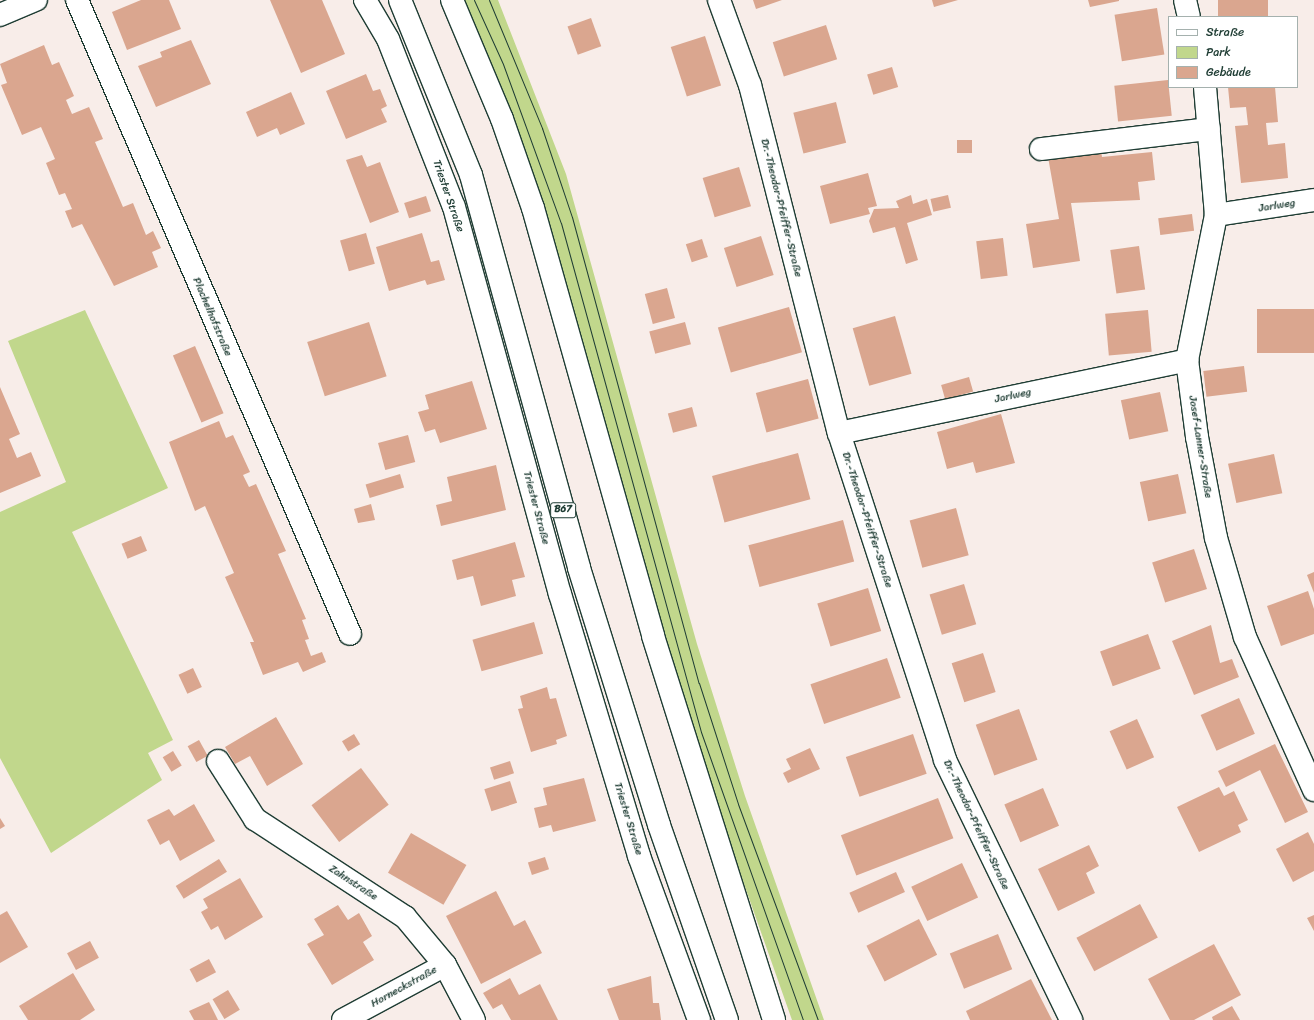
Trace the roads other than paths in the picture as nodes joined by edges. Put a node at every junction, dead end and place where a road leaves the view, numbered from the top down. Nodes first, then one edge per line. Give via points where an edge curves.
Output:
1 (36, 0) edge
2 (77, 0) edge
3 (365, 0) edge
4 (400, 0) edge
5 (452, 0) edge
6 (719, 0) edge
7 (1185, 0) edge
8 (0, 15) edge
9 (1189, 16) edge
10 (1205, 88) edge
11 (1209, 129) junction
12 (1041, 149) dead end
13 (1314, 200) edge
14 (1216, 215) junction
15 (1187, 360) junction
16 (839, 433) junction
17 (350, 634) dead end
18 (218, 761) dead end
19 (1314, 790) edge
20 (445, 965) junction
21 (343, 1020) edge
22 (474, 1020) edge
23 (699, 1020) edge
24 (727, 1020) edge
25 (774, 1020) edge
26 (1071, 1020) edge

1 - 8 street
2 - 17 street, Plachelhofstraße
3 - 23 street, Triester Straße via 388,38 454,208 562,601 639,856
4 - 24 street, B67 via 471,175 579,568 659,825
5 - 25 street via 502,119 533,208 654,636
6 - 16 street, Dr.-Theodor-Pfeiffer-Straße via 750,85
7 - 9 street
10 - 11 street, Josef-Lanner-Straße
11 - 12 street
11 - 14 street, Josef-Lanner-Straße
13 - 14 street, Jarlweg
14 - 15 street, Josef-Lanner-Straße
15 - 16 street, Jarlweg
15 - 19 street, Josef-Lanner-Straße via 1197,437 1216,538 1245,637
16 - 26 street, Dr.-Theodor-Pfeiffer-Straße via 945,760
18 - 20 street, Zahnstraße via 255,819 405,917
20 - 21 street, Horneckstraße
20 - 22 street, Zahnstraße

